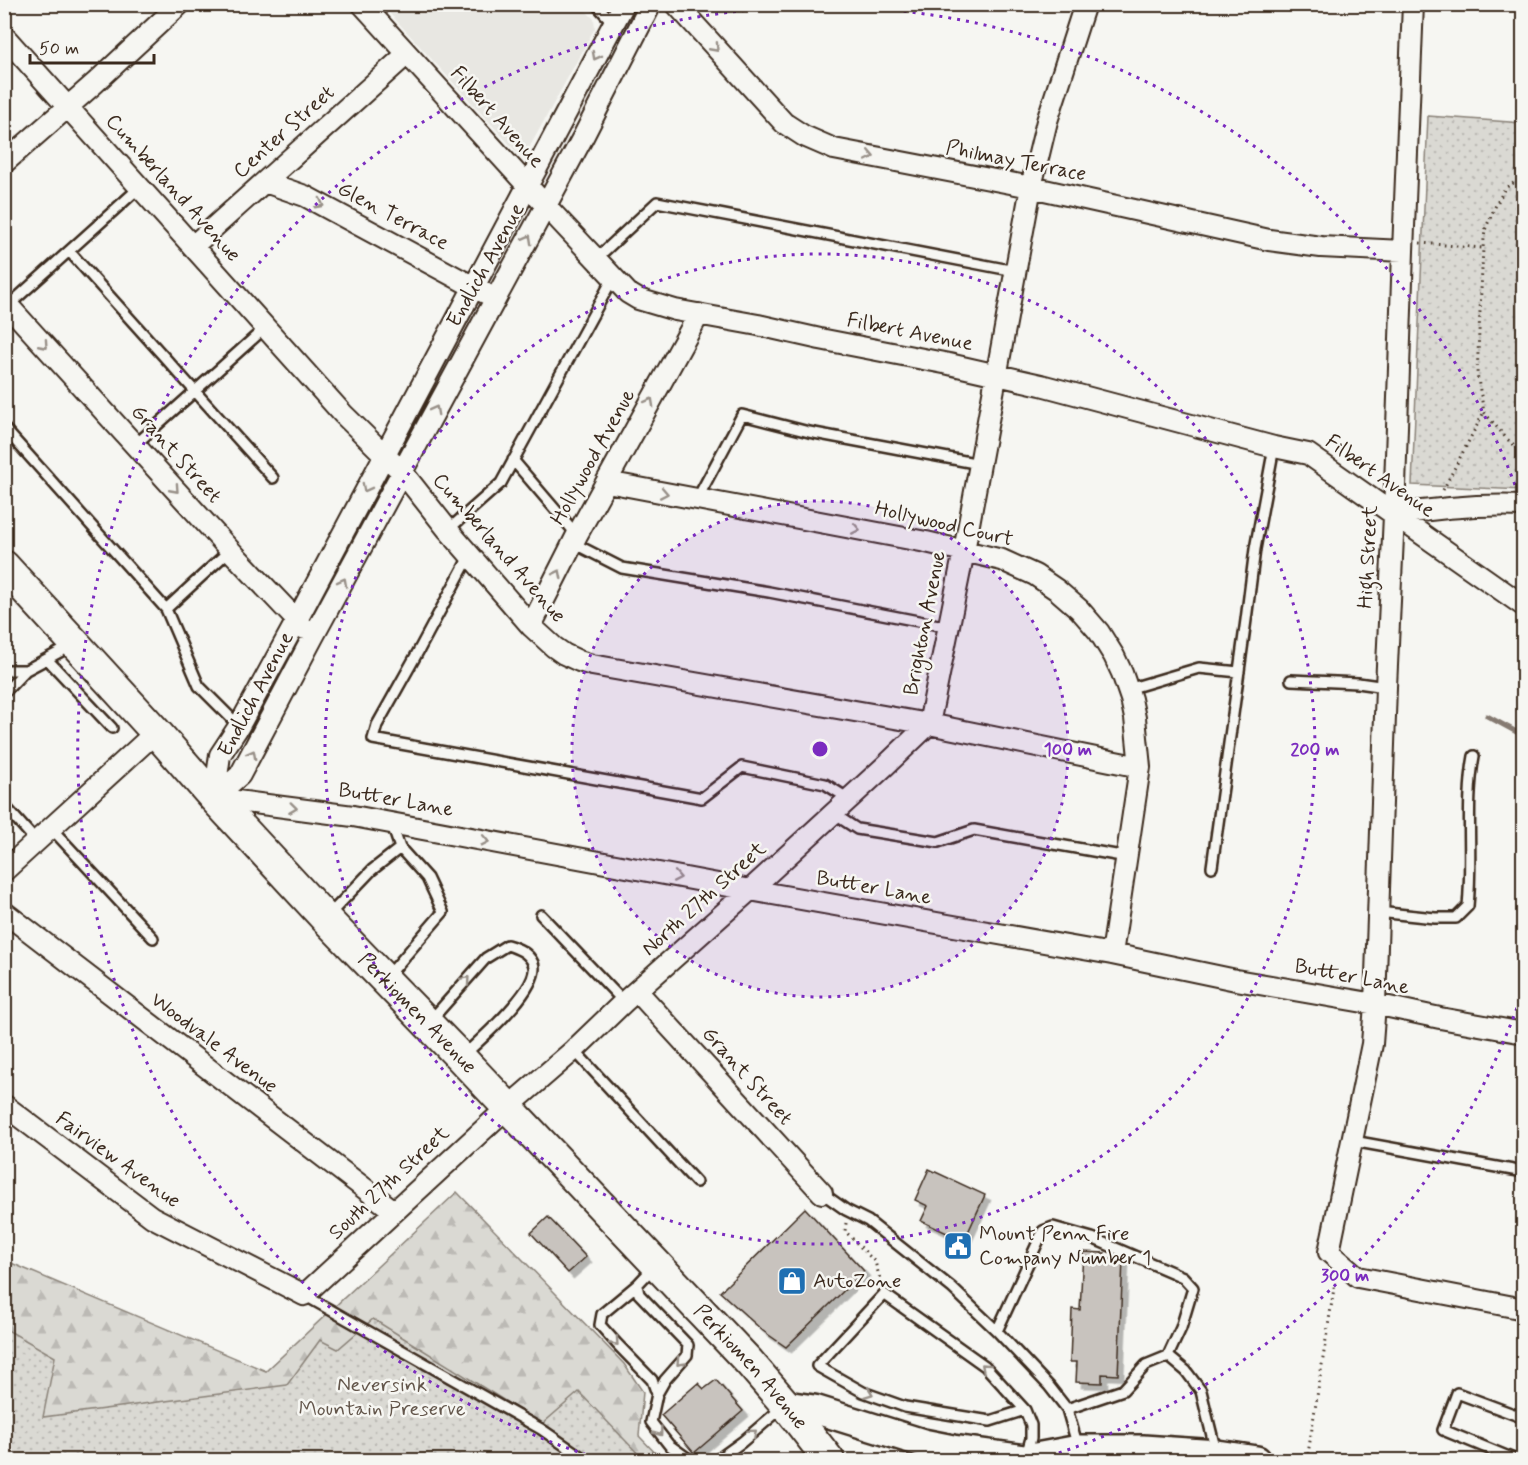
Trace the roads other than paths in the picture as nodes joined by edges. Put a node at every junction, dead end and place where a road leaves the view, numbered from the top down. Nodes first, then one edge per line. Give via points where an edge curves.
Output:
1 (362, 4) edge
2 (596, 4) edge
3 (624, 4) edge
4 (651, 4) edge
5 (676, 4) edge
6 (1085, 4) edge
7 (1413, 4) edge
8 (175, 6) edge
9 (613, 23) junction
10 (4, 36) edge
11 (407, 54) junction
12 (68, 106) junction
13 (4, 163) edge
14 (265, 182) junction
15 (527, 185) junction
16 (140, 187) junction
17 (1031, 187) junction
18 (546, 206) junction
19 (193, 246) junction
20 (1409, 247) junction
21 (69, 251) junction
22 (596, 259) junction
23 (1015, 271) junction
24 (613, 278) junction
25 (473, 286) junction
26 (495, 298) junction
27 (6, 303) edge
28 (699, 314) junction
29 (265, 327) junction
30 (997, 375) junction
31 (195, 392) junction
32 (4, 428) edge
33 (135, 445) junction
34 (1274, 447) junction
35 (384, 454) junction
36 (513, 460) junction
37 (980, 464) junction
38 (402, 472) junction
39 (273, 478) dead end
40 (607, 482) junction
41 (697, 499) junction
42 (1524, 506) edge
43 (1394, 515) junction
44 (448, 530) junction
45 (575, 539) junction
46 (230, 550) junction
47 (964, 551) junction
48 (470, 555) junction
49 (4, 566) edge
50 (1524, 606) edge
51 (166, 609) junction
52 (297, 620) junction
53 (531, 626) junction
54 (949, 627) junction
55 (313, 637) junction
56 (76, 644) junction
57 (47, 659) junction
58 (4, 670) edge
59 (26, 670) junction
60 (1239, 672) junction
61 (1291, 680) dead end
62 (1386, 687) junction
63 (1128, 689) junction
64 (4, 693) edge
65 (929, 724) junction
66 (239, 726) junction
67 (112, 728) dead end
68 (156, 732) junction
69 (1474, 756) dead end
70 (1140, 767) junction
71 (214, 798) junction
72 (850, 799) junction
73 (4, 805) edge
74 (834, 814) junction
75 (391, 823) junction
76 (44, 835) junction
77 (400, 848) junction
78 (1127, 857) junction
79 (1212, 867) dead end
80 (4, 871) edge
81 (750, 890) junction
82 (4, 912) edge
83 (1378, 912) junction
84 (541, 915) dead end
85 (326, 918) junction
86 (153, 939) dead end
87 (1113, 954) junction
88 (385, 980) junction
89 (631, 997) junction
90 (1375, 1004) junction
91 (428, 1024) junction
92 (1524, 1033) edge
93 (574, 1050) junction
94 (461, 1058) junction
95 (4, 1106) edge
96 (508, 1107) junction
97 (1353, 1141) junction
98 (1524, 1172) edge
99 (696, 1182) dead end
100 (822, 1193) joint
101 (394, 1211) junction
102 (647, 1274) junction
103 (304, 1295) junction
104 (1524, 1309) edge
105 (997, 1331) junction
106 (1168, 1356) junction
107 (657, 1394) junction
108 (786, 1405) junction
109 (1066, 1408) junction
110 (1025, 1410) junction
111 (1524, 1418) edge
112 (1079, 1449) junction
113 (1216, 1454) junction
114 (1025, 1459) junction
115 (586, 1461) edge
116 (690, 1461) edge
117 (717, 1461) edge
118 (829, 1461) edge
119 (1257, 1461) edge
120 (1516, 1461) edge

1 - 11 street, Filbert Avenue
2 - 9 lane
3 - 9 street, Endlich Avenue
4 - 18 street, Endlich Avenue
5 -> 17 street, Philmay Terrace via 772,111 804,136 834,149
6 - 17 street, Brighton Avenue via 1047,121
7 - 20 street, High Street
8 - 12 street
9 -> 15 street, Endlich Avenue
10 - 12 street, Cumberland Avenue
11 - 14 street, Center Street
11 - 15 street, Filbert Avenue
12 - 13 street
12 - 16 street, Cumberland Avenue
14 - 19 street, Center Street
14 -> 25 street, Glen Terrace via 305,196
15 - 18 street, Filbert Avenue
15 - 25 street, Endlich Avenue
16 - 19 street, Cumberland Avenue
16 - 21 lane
17 - 20 street, Philmay Terrace via 1269,240 1321,247
17 - 23 street, Brighton Avenue
18 - 22 street, Filbert Avenue
26 -> 18 street, Endlich Avenue
19 - 29 street, Cumberland Avenue
20 - 43 street, High Street
21 - 27 lane
21 - 31 lane
22 - 23 lane via 657,202
22 - 24 street, Filbert Avenue
23 - 30 street, Brighton Avenue
24 - 28 street, Filbert Avenue via 638,299
24 - 36 lane
25 - 26 street, Glen Terrace
25 - 35 street, Endlich Avenue
38 -> 26 street, Endlich Avenue
27 -> 33 street, Grant Street
28 - 30 street, Filbert Avenue
40 -> 28 street, Hollywood Avenue
29 - 31 lane
29 - 35 street, Cumberland Avenue
30 - 34 street, Filbert Avenue
30 - 37 street, Brighton Avenue
31 - 33 lane
31 - 39 lane
32 - 51 lane
33 -> 46 street, Grant Street
34 - 43 street, Filbert Avenue via 1308,454
34 - 60 lane via 1255,549
35 - 38 street, Cumberland Avenue
35 -> 52 street, Endlich Avenue
36 - 44 lane via 501,483
36 - 45 lane
37 - 41 lane via 741,416
37 - 47 street, Brighton Avenue
38 - 44 street, Cumberland Avenue
55 -> 38 street, Endlich Avenue
40 -> 41 street, Hollywood Court
40 - 45 street, Hollywood Avenue
41 -> 47 street, Hollywood Court
42 - 43 street via 1434,508
43 - 50 street, Filbert Avenue
43 - 62 street, High Street
44 - 48 street, Cumberland Avenue
53 -> 45 street, Hollywood Avenue
45 - 54 lane via 622,568
46 - 51 lane
46 - 52 street, Grant Street
47 - 54 street, Brighton Avenue
47 - 63 street, Hollywood Court via 1022,568 1057,590 1099,632
48 - 53 street, Cumberland Avenue
48 - 72 lane via 377,724 373,739 702,798 742,767 825,784
49 - 56 main road, Perkiomen Avenue
51 - 66 lane via 199,686
52 - 55 street, Grant Street
52 - 66 street, Endlich Avenue
53 - 65 street, Cumberland Avenue via 564,654 592,665
54 - 65 street, Brighton Avenue
71 -> 55 street, Endlich Avenue via 240,775
56 - 57 lane
56 - 68 main road, Perkiomen Avenue
57 - 59 lane
57 - 67 lane
58 - 59 lane
59 - 64 lane
60 - 63 lane via 1199,668
60 - 79 lane
61 - 62 lane
62 - 83 street, High Street
63 - 70 street, Hollywood Court
65 - 70 street, Cumberland Avenue
65 - 72 street, North 27th Street
66 - 71 street, Endlich Avenue via 220,755
68 - 71 main road, Perkiomen Avenue
68 - 76 street
69 - 83 lane via 1468,906 1456,918
70 - 78 street, Hollywood Court
71 -> 75 street, Butter Lane
71 - 85 main road, Perkiomen Avenue
72 - 74 street, North 27th Street
73 - 76 lane
74 - 78 lane via 857,829 938,842 974,830
74 - 81 street, North 27th Street
75 - 77 lane
75 -> 81 street, Butter Lane
76 - 80 street
76 - 86 lane
77 - 85 lane via 372,870
77 - 88 lane via 428,878 443,912
78 - 87 street, Hollywood Court
81 - 87 street, Butter Lane
81 - 89 street, North 27th Street
82 - 101 street, Woodvale Avenue
83 - 90 street, High Street
84 - 89 lane
85 - 88 main road, Perkiomen Avenue
87 - 90 street, Butter Lane
88 - 91 main road, Perkiomen Avenue
89 - 93 street, North 27th Street
89 - 100 street, Grant Street
90 - 92 street, Butter Lane
90 - 97 street, High Street via 1372,1044
91 - 94 main road, Perkiomen Avenue
91 -> 94 lane via 486,958 507,945 522,950 533,963 534,975 528,986 506,1015
93 - 96 street, North 27th Street
93 - 99 lane
94 - 96 main road, Perkiomen Avenue
95 - 103 street, Fairview Avenue via 152,1217
96 - 101 street, South 27th Street
96 - 102 main road, Perkiomen Avenue
97 - 98 lane
97 - 104 street, High Street via 1329,1252 1358,1277
100 - 105 lane via 868,1221 952,1288
101 - 103 street, South 27th Street
102 -> 107 lane via 639,1294 688,1345 687,1354
102 -> 107 lane via 602,1314 600,1325 652,1380
102 - 108 main road, Perkiomen Avenue via 749,1362
103 - 115 lane via 541,1429
105 - 106 lane via 1043,1231 1053,1227 1092,1238 1188,1282 1193,1288
105 - 109 lane
106 - 109 lane via 1146,1365 1123,1390
106 - 113 lane via 1201,1391
107 -> 116 lane via 651,1422 669,1445
108 - 114 main road via 814,1409 922,1443
117 -> 108 lane
108 - 118 main road, Perkiomen Avenue
109 - 112 lane
110 -> 110 lane via 985,1366 884,1294 817,1366 862,1392 905,1407 990,1421
110 - 114 lane via 1031,1425
111 - 120 lane via 1457,1393 1443,1430
112 - 113 main road
112 - 114 main road
113 - 119 main road

